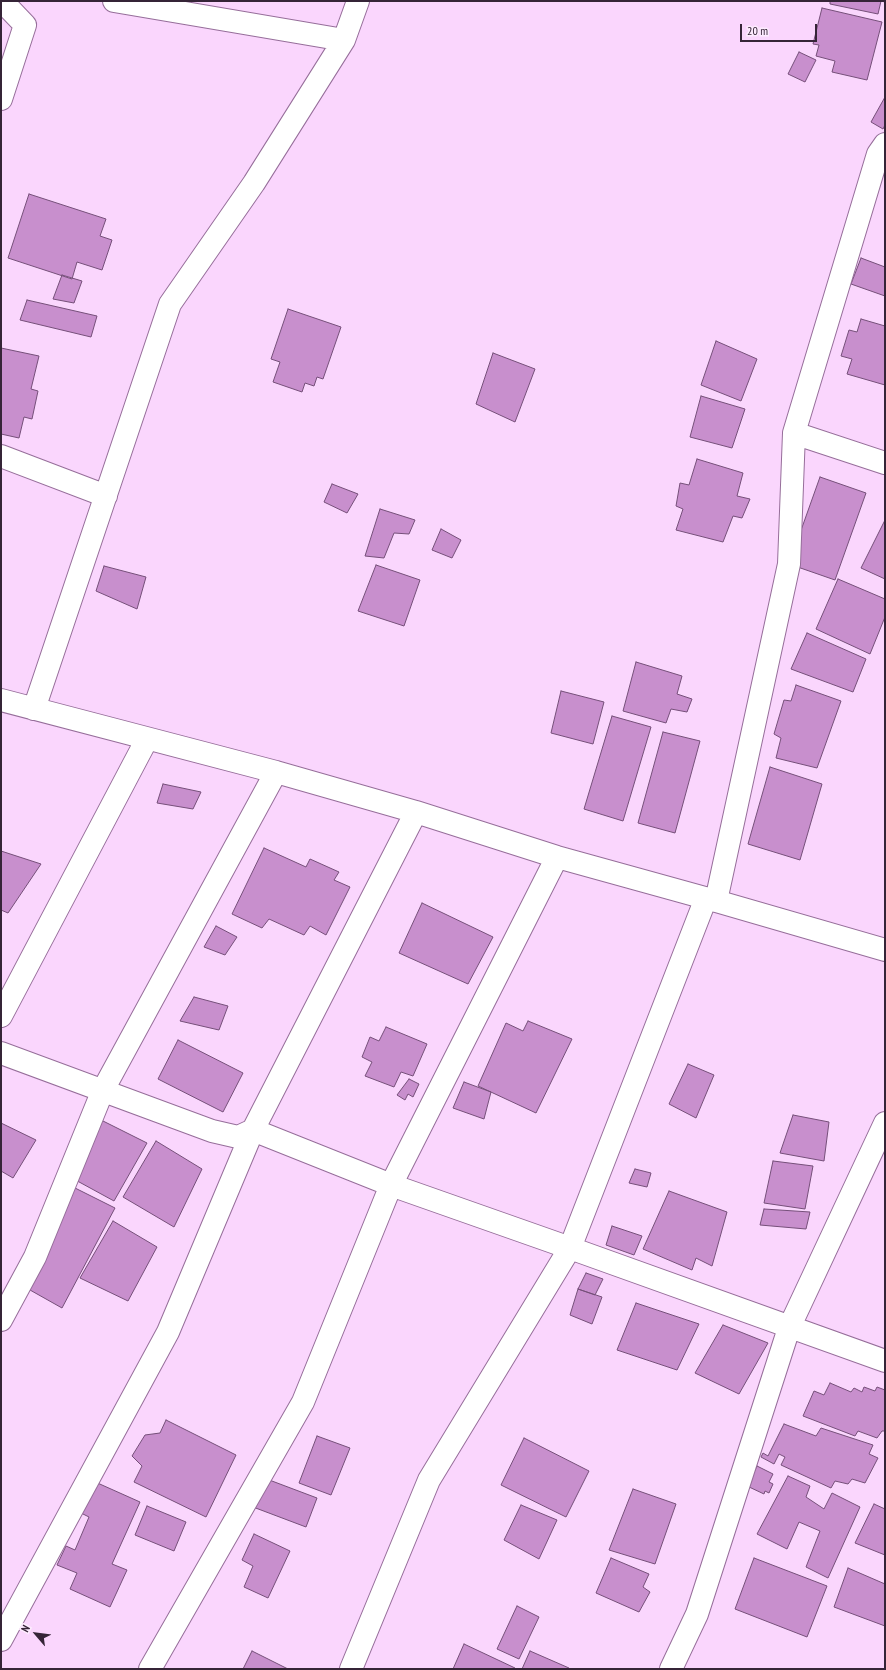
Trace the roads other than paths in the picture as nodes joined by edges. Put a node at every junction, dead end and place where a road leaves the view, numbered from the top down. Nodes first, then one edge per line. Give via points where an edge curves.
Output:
1 (2, 1) edge
2 (114, 1) edge
3 (358, 1) edge
4 (344, 40) junction
5 (1, 99) edge
6 (883, 151) edge
7 (794, 433) junction
8 (1, 456) edge
9 (885, 463) edge
10 (106, 496) junction
11 (1, 701) edge
12 (34, 709) junction
13 (147, 739) junction
14 (276, 772) junction
15 (416, 812) junction
16 (557, 857) junction
17 (711, 900) junction
18 (885, 950) edge
19 (1, 1016) edge
20 (1, 1053) edge
21 (102, 1090) junction
22 (885, 1123) edge
23 (253, 1130) junction
24 (390, 1185) junction
25 (570, 1248) junction
26 (1, 1320) edge
27 (789, 1328) junction
28 (885, 1361) edge
29 (1, 1640) edge
30 (150, 1669) edge
31 (351, 1669) edge
32 (671, 1669) edge

1 - 5 street via 25,25
2 - 4 street
3 - 4 street
4 - 10 street via 254,183 170,304
6 - 7 street
7 - 9 street
7 - 17 street via 789,564
8 - 10 street
10 - 12 street
11 - 12 street
12 - 13 street
13 - 14 street
13 - 19 street
14 - 15 street
14 - 21 street
15 - 16 street
15 - 23 street
16 - 17 street
16 - 24 street
17 - 18 street
17 - 25 street
20 - 21 street
21 - 23 street via 212,1131 238,1137
21 - 26 street via 35,1257
22 - 27 street
23 - 24 street
23 - 29 street via 168,1332
24 - 25 street
24 - 30 street via 302,1402
25 - 27 street
25 - 31 street via 428,1480
27 - 28 street
27 - 32 street via 697,1614

